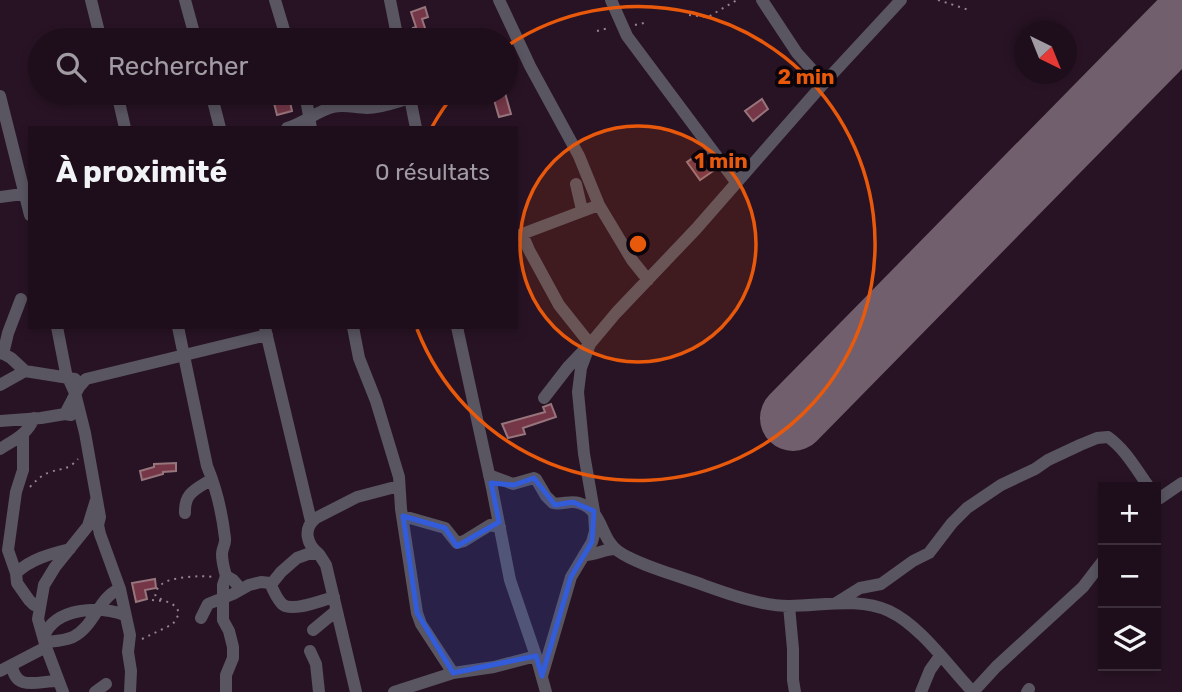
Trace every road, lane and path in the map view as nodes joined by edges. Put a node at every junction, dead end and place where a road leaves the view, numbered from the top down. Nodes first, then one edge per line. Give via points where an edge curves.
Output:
1 (91, 0) edge
2 (185, 0) edge
3 (275, 0) edge
4 (390, 0) edge
5 (499, 0) edge
6 (611, 0) edge
7 (737, 0) edge
8 (762, 0) edge
9 (901, 0) edge
10 (937, 0) edge
11 (969, 10) dead end
12 (689, 15) dead end
13 (648, 22) dead end
14 (623, 25) junction
15 (98, 28) edge
16 (193, 28) edge
17 (283, 28) edge
18 (396, 28) edge
19 (512, 28) edge
20 (597, 31) dead end
21 (518, 40) edge
22 (824, 83) junction
23 (0, 96) edge
24 (120, 105) edge
25 (214, 105) edge
26 (307, 105) edge
27 (381, 105) edge
28 (412, 105) edge
29 (375, 107) joint
30 (310, 123) edge
31 (125, 126) edge
32 (219, 126) edge
33 (416, 126) edge
34 (736, 182) junction
35 (576, 184) dead end
36 (27, 193) edge
37 (0, 197) edge
38 (599, 205) junction
39 (582, 210) junction
40 (648, 280) junction
41 (21, 299) dead end
42 (57, 329) edge
43 (178, 329) edge
44 (353, 329) edge
45 (457, 329) edge
46 (266, 331) edge
47 (590, 344) junction
48 (2, 353) edge
49 (184, 356) junction
50 (25, 371) junction
51 (69, 379) junction
52 (86, 379) junction
53 (0, 385) edge
54 (75, 393) junction
55 (544, 398) dead end
56 (65, 414) junction
57 (34, 418) junction
58 (81, 418) junction
59 (0, 421) edge
60 (23, 436) junction
61 (88, 448) junction
62 (0, 449) edge
63 (212, 479) junction
64 (494, 479) junction
65 (1146, 482) edge
66 (1182, 483) edge
67 (400, 486) junction
68 (16, 492) junction
69 (1161, 496) edge
70 (96, 500) junction
71 (594, 511) junction
72 (185, 513) dead end
73 (403, 516) junction
74 (311, 522) junction
75 (500, 527) junction
76 (70, 549) junction
77 (615, 549) junction
78 (319, 554) junction
79 (584, 555) junction
80 (1098, 568) edge
81 (16, 573) junction
82 (226, 576) junction
83 (270, 583) junction
84 (120, 589) junction
85 (241, 589) junction
86 (334, 597) junction
87 (222, 599) junction
88 (152, 600) dead end
89 (164, 601) junction
90 (836, 603) junction
91 (40, 606) junction
92 (789, 606) junction
93 (99, 610) junction
94 (336, 611) junction
95 (125, 615) junction
96 (201, 618) dead end
97 (313, 630) dead end
98 (45, 642) junction
99 (129, 646) junction
100 (310, 651) dead end
101 (437, 651) junction
102 (536, 656) junction
103 (940, 656) junction
104 (12, 665) junction
105 (0, 671) edge
106 (453, 674) junction
107 (542, 676) junction
108 (439, 678) junction
109 (60, 686) edge
110 (130, 692) edge
111 (226, 692) edge
112 (319, 692) edge
113 (356, 692) edge
114 (394, 692) edge
115 (546, 692) edge
116 (795, 692) edge
117 (921, 692) edge
118 (973, 692) edge

1 - 15 street
2 - 16 street
3 - 17 street
4 - 18 street
5 - 19 street
6 - 14 street
7 - 12 path via 708,17
8 - 22 street via 797,54
9 - 22 street
10 - 11 path
13 - 14 path
14 - 20 path
14 - 34 street
21 - 38 street via 579,156
22 - 34 street
23 - 36 street
24 - 31 street
25 - 32 street
26 - 30 street
27 - 29 street
28 - 33 street
29 - 30 street via 337,106 318,113
34 - 40 street
35 - 39 street
36 - 37 street
38 - 39 street
38 - 40 street
39 - 47 street via 522,236 559,305
40 - 47 street
41 - 48 street
42 - 51 street
43 - 49 street
44 - 67 street
45 - 64 street
46 - 49 street
46 - 74 street
47 - 55 street
47 - 71 street via 578,392
48 - 50 street
49 - 52 street
49 - 63 street
50 - 51 street
50 - 53 street
51 - 52 street
51 - 54 street
52 - 54 street
54 - 56 street
54 - 58 street
56 - 57 street
56 - 58 street
57 - 59 street
57 - 60 street
58 - 61 street
60 - 62 street
60 - 68 street via 23,470
61 - 68 path via 71,467 40,477 26,490
61 - 70 street
63 - 72 street via 190,494
63 - 82 street via 223,522
64 - 71 street via 513,484 534,478 553,503 578,503
64 - 75 street
65 - 90 street via 1114,441 1108,437 1092,440 996,488 967,508 929,553 881,584 860,587
66 - 69 street
67 - 73 street
67 - 74 street via 357,497
68 - 81 street via 8,550
70 - 76 street via 88,526
70 - 84 street via 100,534
71 - 77 street
71 - 79 street via 595,531
73 - 75 street via 446,528 457,543 489,525
73 - 101 street via 417,612
74 - 78 street via 307,537
75 - 102 street via 510,580
76 - 81 street via 32,561
76 - 91 street via 44,584
77 - 79 street
77 - 92 street via 694,582
78 - 83 street via 297,558
78 - 86 street
79 - 107 street via 570,577
80 - 118 street
81 - 91 street via 23,592
82 - 85 street
82 - 87 street
82 - 89 path via 193,575 167,581 155,594
83 - 85 street
83 - 86 street via 287,607
84 - 93 street via 108,596
84 - 95 street
85 - 87 street
86 - 94 street
87 - 96 street via 208,604
87 - 111 street via 223,620 233,647
88 - 89 path
89 - 99 path via 178,609 173,624
90 - 92 street
90 - 103 street via 888,611 915,629
91 - 98 street via 38,619
92 - 116 street
93 - 95 street
93 - 98 street via 76,635
93 - 98 street via 65,614 49,626
94 - 97 street
94 - 113 street
95 - 99 street
98 - 104 street
98 - 109 street
99 - 110 street
100 - 112 street
101 - 106 street
101 - 108 street
102 - 106 street
102 - 107 street
103 - 117 street
103 - 118 street
104 - 105 street
104 - 109 street via 19,683 25,686
106 - 108 street
107 - 115 street
108 - 114 street

